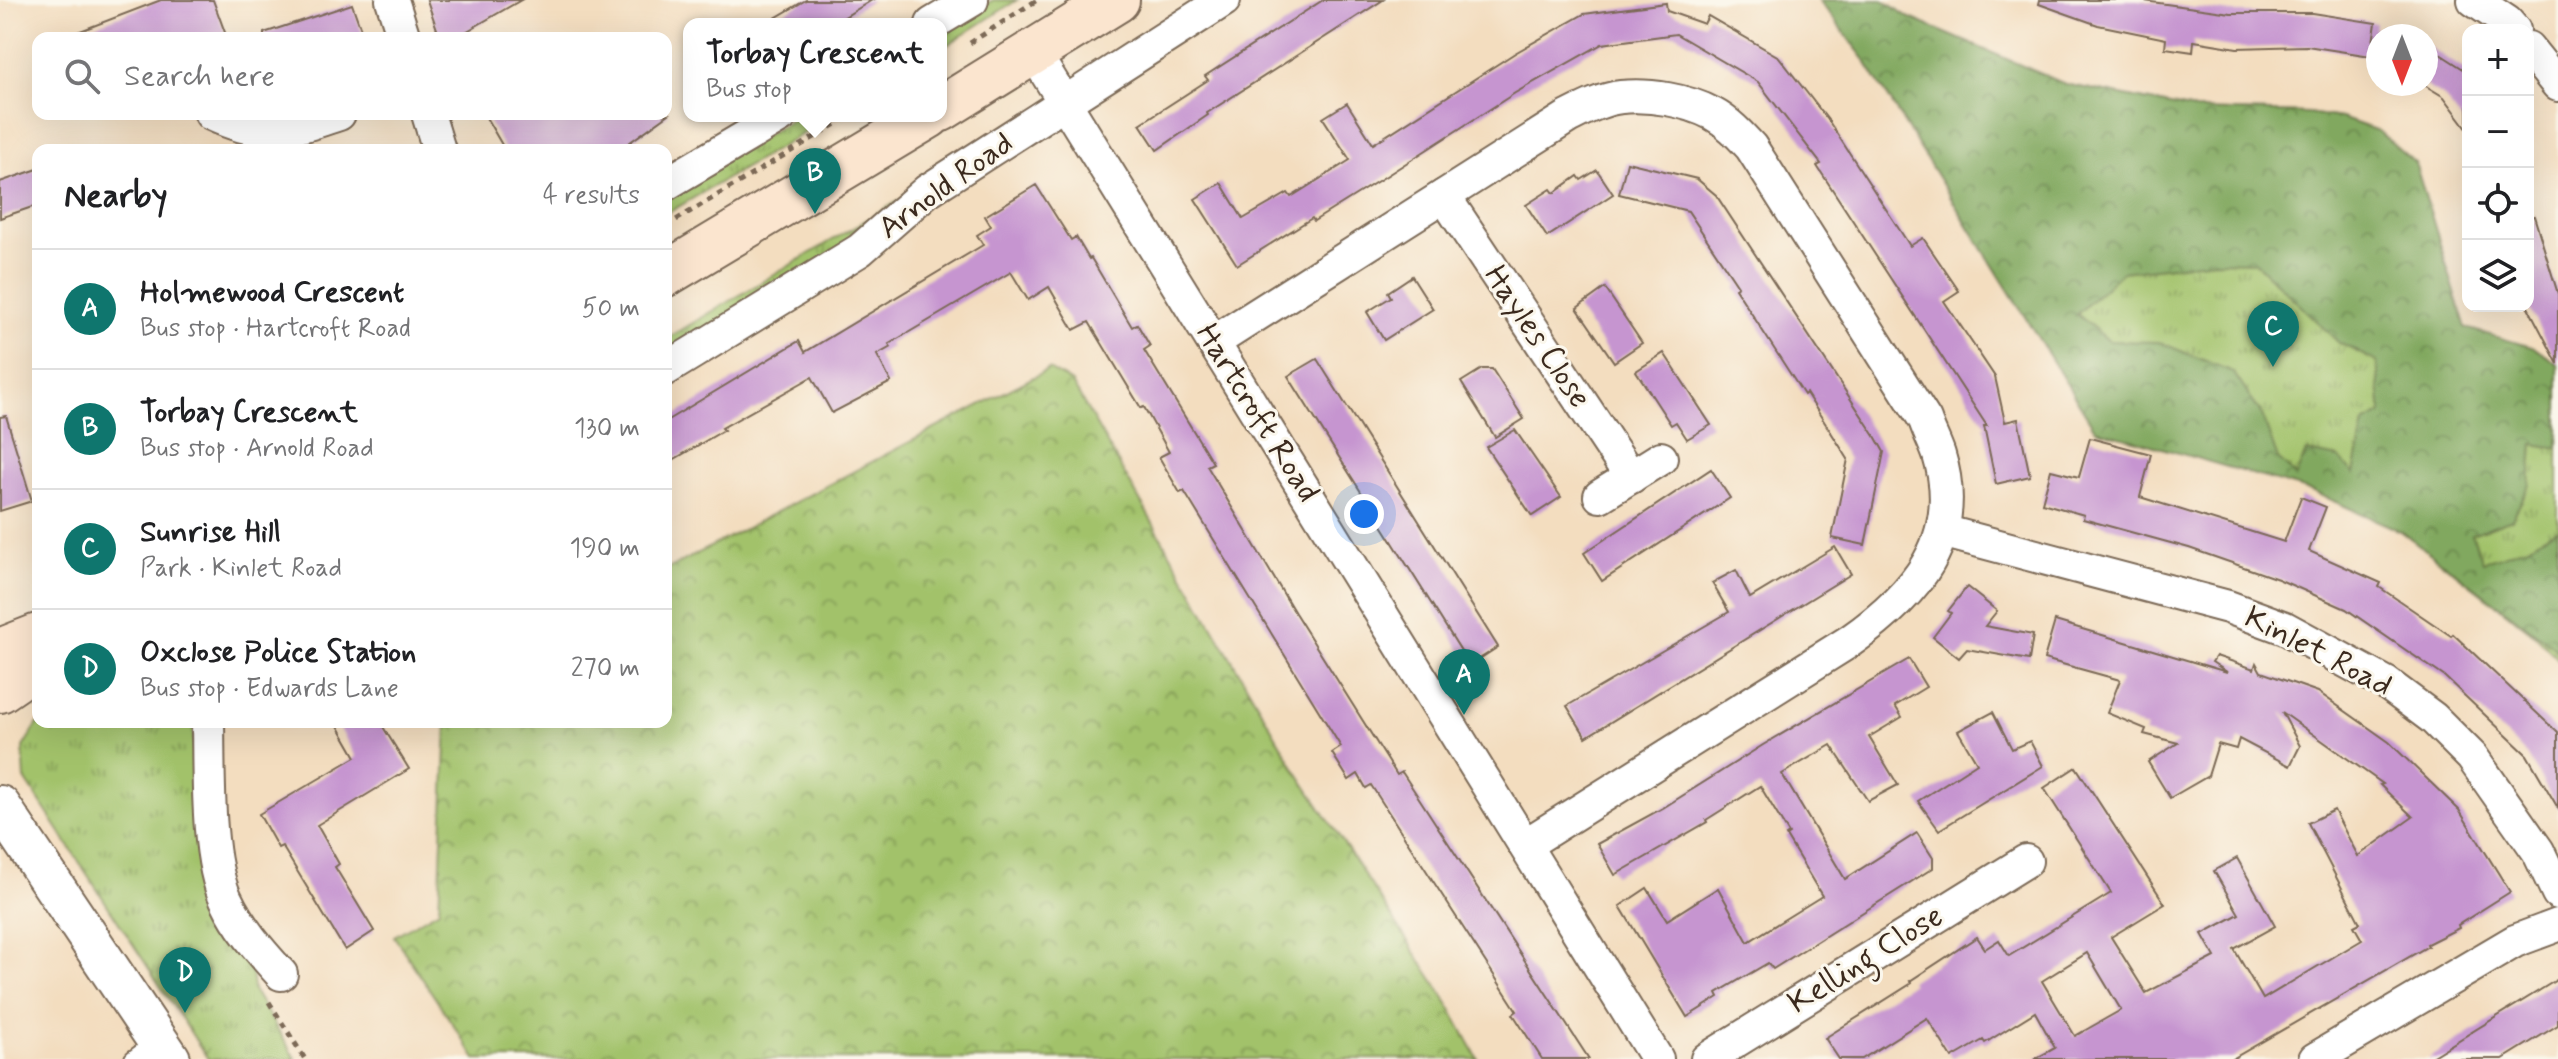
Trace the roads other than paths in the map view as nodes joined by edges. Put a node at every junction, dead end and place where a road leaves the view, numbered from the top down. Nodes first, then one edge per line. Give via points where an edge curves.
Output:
1 (392, 0) edge
2 (972, 0) edge
3 (1117, 0) edge
4 (1224, 0) edge
5 (2474, 0) edge
6 (942, 18) edge
7 (2509, 24) edge
8 (402, 32) edge
9 (1034, 53) junction
10 (2534, 55) edge
11 (2558, 85) edge
12 (1065, 102) junction
13 (947, 105) edge
14 (223, 120) edge
15 (321, 120) edge
16 (430, 120) edge
17 (771, 122) edge
18 (919, 122) edge
19 (437, 144) edge
20 (672, 180) edge
21 (1444, 196) junction
22 (672, 270) edge
23 (1214, 342) junction
24 (672, 365) edge
25 (1661, 458) dead end
26 (1631, 477) junction
27 (1600, 496) dead end
28 (1942, 531) junction
29 (32, 638) edge
30 (0, 651) edge
31 (32, 668) edge
32 (0, 690) edge
33 (208, 728) edge
34 (0, 806) edge
35 (1525, 845) junction
36 (2026, 861) dead end
37 (2558, 893) edge
38 (2558, 925) edge
39 (281, 974) dead end
40 (154, 1053) edge
41 (1657, 1059) edge
42 (1707, 1059) edge
43 (2315, 1059) edge

1 - 8 street
2 - 6 street
3 - 9 main road, Arnold Road
4 - 12 street, Arnold Road
5 - 7 street
9 - 12 street, Hartcroft Road
9 - 13 main road, Arnold Road
10 - 11 street
12 - 23 street, Hartcroft Road
12 - 24 street, Arnold Road via 927,191 860,250
14 - 15 street via 265,132
16 - 19 street
17 - 20 street
18 - 22 main road, Arnold Road
21 - 23 street
21 - 26 street, Hayles Close
21 - 28 street via 1592,105 1620,97 1654,98 1713,114 1751,147 1925,420 1945,493
23 - 35 street, Hartcroft Road
25 - 26 street
26 - 27 street
28 - 35 street via 1927,565 1884,617
28 - 37 street, Kinlet Road via 2228,607 2285,628 2386,683 2433,718 2472,757 2538,851
29 - 30 main road
31 - 32 main road
33 - 39 street via 216,865 224,897
34 - 40 street
35 - 41 street, Hartcroft Road
36 - 42 street, Kelling Close
38 - 43 street via 2515,941

